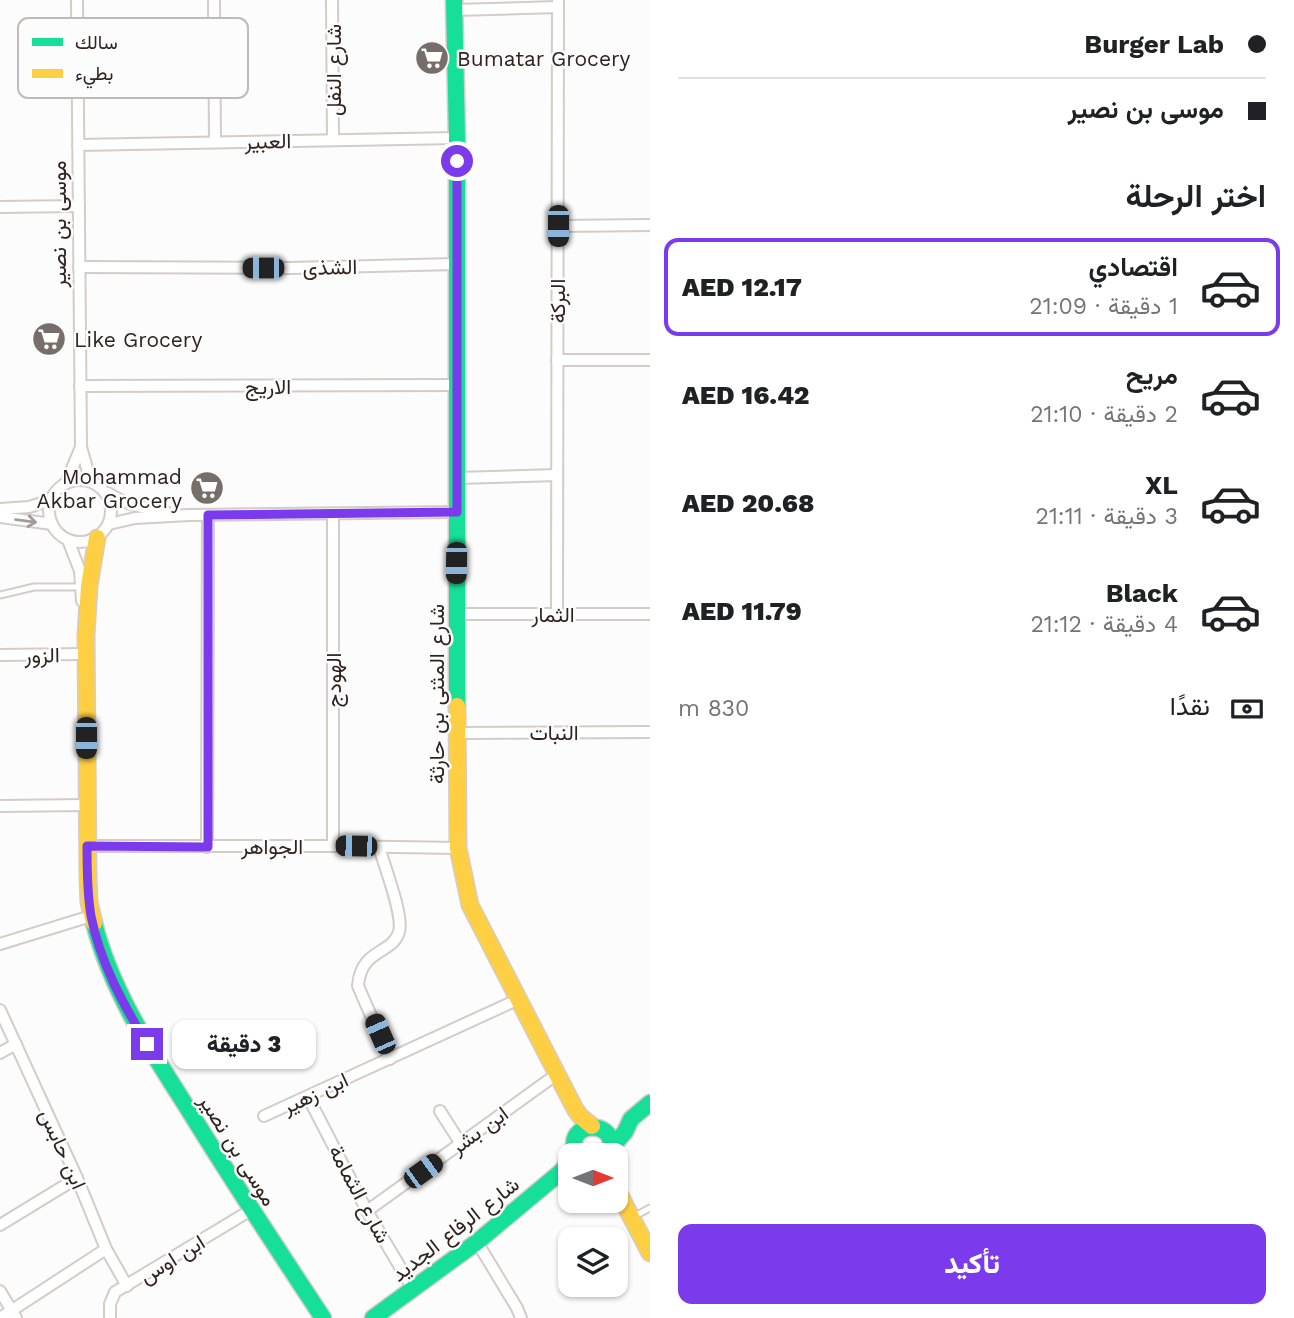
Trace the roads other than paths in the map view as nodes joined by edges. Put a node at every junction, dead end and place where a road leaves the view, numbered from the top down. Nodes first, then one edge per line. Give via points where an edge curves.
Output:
1 (77, 0) edge
2 (214, 0) edge
3 (332, 0) edge
4 (558, 4) edge
5 (454, 5) edge
6 (77, 18) edge
7 (214, 18) edge
8 (78, 98) edge
9 (215, 98) edge
10 (457, 138) junction
11 (333, 140) junction
12 (215, 142) junction
13 (78, 145) junction
14 (0, 206) edge
15 (79, 206) junction
16 (650, 225) edge
17 (558, 226) junction
18 (456, 264) junction
19 (79, 267) junction
20 (557, 360) junction
21 (650, 360) edge
22 (456, 385) junction
23 (80, 386) junction
24 (81, 447) junction
25 (557, 475) junction
26 (457, 478) junction
27 (93, 482) junction
28 (65, 483) junction
29 (106, 492) junction
30 (51, 500) junction
31 (0, 509) edge
32 (457, 512) junction
33 (333, 514) junction
34 (188, 515) junction
35 (208, 515) junction
36 (0, 517) edge
37 (52, 524) junction
38 (109, 524) junction
39 (97, 538) junction
40 (68, 540) junction
41 (81, 587) junction
42 (0, 595) edge
43 (456, 614) junction
44 (557, 614) junction
45 (650, 614) edge
46 (85, 629) junction
47 (84, 654) junction
48 (0, 655) edge
49 (650, 732) edge
50 (457, 733) junction
51 (86, 805) junction
52 (0, 806) edge
53 (87, 846) junction
54 (333, 846) junction
55 (208, 847) junction
56 (379, 847) junction
57 (458, 848) junction
58 (91, 916) junction
59 (0, 944) edge
60 (519, 999) junction
61 (0, 1010) edge
62 (16, 1044) junction
63 (0, 1053) edge
64 (390, 1059) junction
65 (557, 1074) junction
66 (308, 1097) junction
67 (650, 1103) edge
68 (575, 1109) junction
69 (440, 1111) dead end
70 (264, 1116) dead end
71 (631, 1119) junction
72 (595, 1126) junction
73 (574, 1143) edge
74 (576, 1143) edge
75 (612, 1143) edge
76 (617, 1143) edge
77 (461, 1144) junction
78 (558, 1169) edge
79 (77, 1178) junction
80 (650, 1208) edge
81 (251, 1210) junction
82 (628, 1210) edge
83 (367, 1211) junction
84 (632, 1218) junction
85 (0, 1225) edge
86 (477, 1242) junction
87 (106, 1249) junction
88 (650, 1253) edge
89 (127, 1286) junction
90 (414, 1289) junction
91 (0, 1291) edge
92 (14, 1314) edge
93 (0, 1318) edge
94 (110, 1318) edge
95 (323, 1318) edge
96 (373, 1318) edge
97 (521, 1318) edge

1 - 6 street, موسى بن نصير
2 - 7 street
3 - 11 street, شارع النفل
4 - 5 street
4 - 17 street, البركة
5 - 10 street, شارع المثنى بن حارثة
8 - 13 street, موسى بن نصير
9 - 12 street
10 - 11 street, العبير
10 - 18 street, شارع المثنى بن حارثة
11 - 12 street, العبير
12 - 13 street, العبير
13 - 15 street, موسى بن نصير
14 - 15 street
15 - 19 street, موسى بن نصير
16 - 17 street
17 - 20 street, البركة
18 - 19 street, الشذى
18 - 22 street, شارع المثنى بن حارثة
19 - 23 street, موسى بن نصير
20 - 21 street
20 - 25 street, البركة
22 - 23 street, الاريج
22 - 26 street, شارع المثنى بن حارثة
23 - 24 street, موسى بن نصير
24 - 27 street, موسى بن نصير
24 - 28 street, موسى بن نصير
25 - 26 street
25 - 44 street, البركة
26 - 32 street, شارع المثنى بن حارثة
27 - 28 street
27 - 29 street
28 - 30 street
29 - 34 street via 137,507
29 - 38 street via 112,508
30 - 31 street
30 - 37 street
32 - 33 street
32 - 43 street, شارع المثنى بن حارثة
33 - 35 street
33 - 54 street, الهودج
34 - 35 street
34 - 38 street
35 - 55 street
36 -> 37 street
37 - 40 street
38 - 39 street
39 - 40 street
39 - 46 street, موسى بن نصير
40 - 41 street, موسى بن نصير via 78,562
41 - 42 lane via 34,587
41 - 46 street, موسى بن نصير
43 - 44 street, الثمار
43 - 50 street, شارع المثنى بن حارثة
44 - 45 street, الثمار
46 - 47 street, موسى بن نصير
47 - 48 street, الزور
47 - 51 street, موسى بن نصير
49 - 50 street, النبات
50 - 57 street, شارع المثنى بن حارثة
51 - 52 street
51 - 53 street, موسى بن نصير
53 - 55 street, الجواهر
53 - 58 street, موسى بن نصير
54 - 55 street, الجواهر
54 - 56 street, الجواهر
56 - 57 street, الجواهر
56 - 64 street via 400,916 399,933 364,964 358,986
57 - 60 street, شارع المثنى بن حارثة via 470,905
58 - 59 street
58 - 81 street, موسى بن نصير via 122,1002
60 - 64 street, ابن زهير
60 - 65 street, شارع المثنى بن حارثة
61 - 62 street, ابن حابس
62 - 63 street
62 - 79 street, ابن حابس
64 - 66 street, ابن زهير
65 - 68 street, شارع المثنى بن حارثة
65 - 77 street, ابن بشر
66 - 70 street, ابن زهير
66 - 83 street, شارع الثمامة
67 - 71 street
68 - 72 street, شارع المثنى بن حارثة
68 - 73 street, شارع المثنى بن حارثة
69 - 77 street
71 - 72 street
71 - 76 street
72 - 74 street, شارع الرفاع الجديد via 581,1130
72 - 75 street, شارع المثنى بن حارثة via 607,1133
77 - 83 street, ابن بشر
78 - 86 street, شارع الرفاع الجديد
79 - 85 street
79 - 87 street, ابن حابس
80 - 84 lane
81 - 89 street, ابن اوس
81 - 95 street, موسى بن نصير
82 - 84 street
83 - 90 street, شارع الثمامة
84 - 88 street
86 - 90 street, شارع الرفاع الجديد
86 - 97 street
87 - 89 street, ابن حابس
87 - 92 street
89 - 94 street, ابن اوس via 115,1292
90 - 96 street, شارع الرفاع الجديد
91 - 92 street
92 - 93 street

